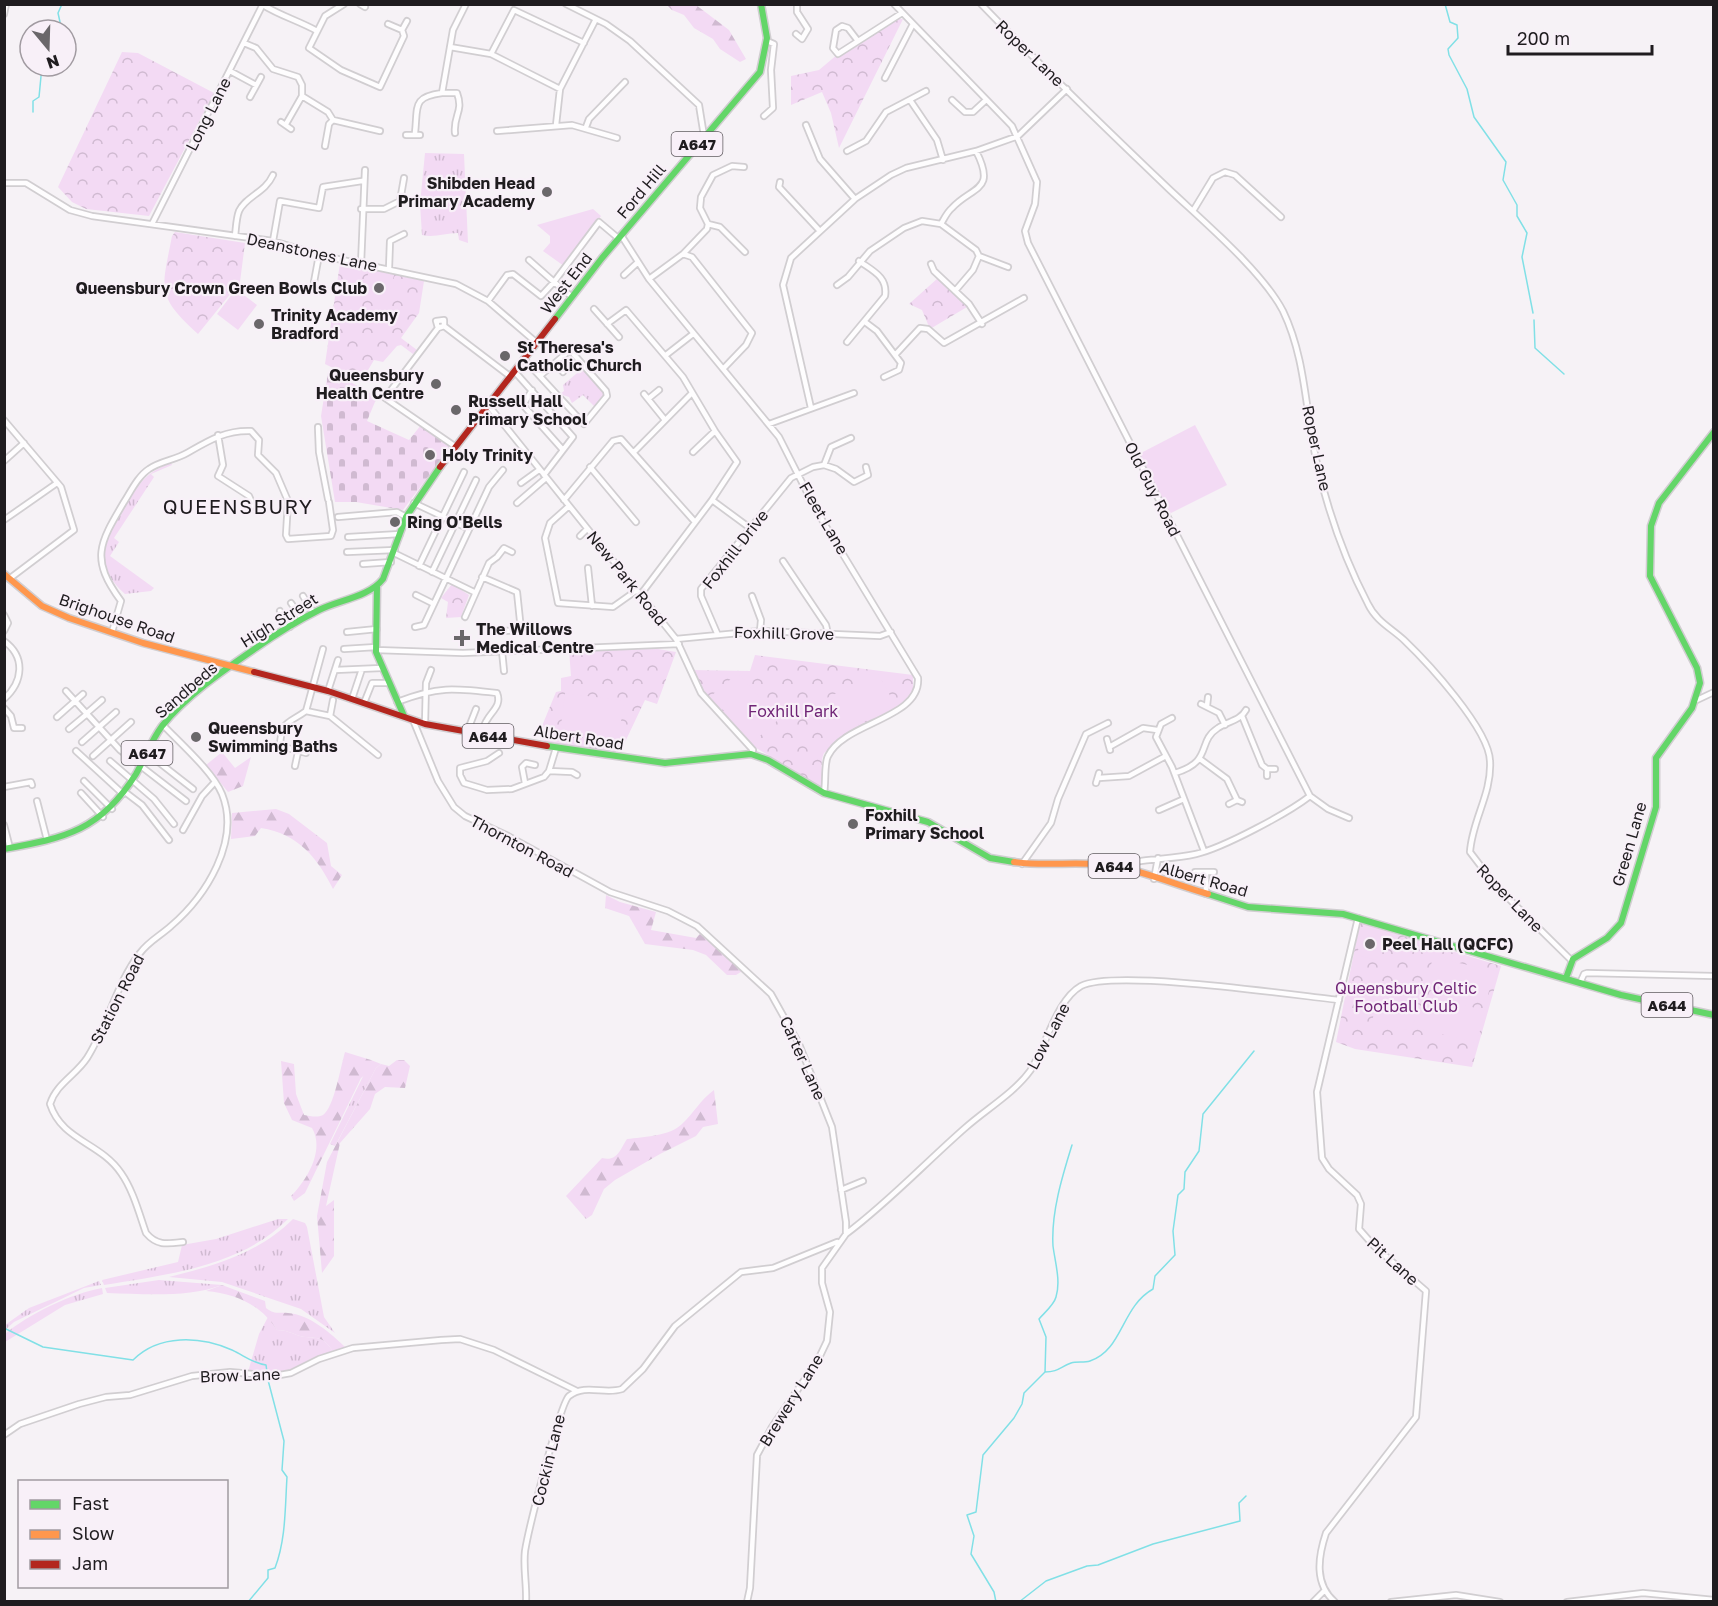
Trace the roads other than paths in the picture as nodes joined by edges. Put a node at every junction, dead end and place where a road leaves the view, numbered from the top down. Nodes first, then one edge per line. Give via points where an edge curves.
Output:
1 (6, 4) edge
2 (344, 4) edge
3 (466, 4) edge
4 (566, 4) edge
5 (761, 4) edge
6 (797, 4) edge
7 (894, 4) edge
8 (981, 4) edge
9 (263, 5) edge
10 (4, 14) edge
11 (902, 14) junction
12 (596, 19) junction
13 (407, 21) dead end
14 (388, 24) dead end
15 (913, 24) junction
16 (402, 30) junction
17 (317, 31) junction
18 (796, 34) dead end
19 (767, 41) junction
20 (858, 41) junction
21 (244, 43) junction
22 (584, 43) junction
23 (450, 47) junction
24 (491, 54) junction
25 (230, 71) junction
26 (261, 76) dead end
27 (885, 78) dead end
28 (625, 82) dead end
29 (256, 85) junction
30 (560, 89) junction
31 (1067, 89) junction
32 (926, 91) dead end
33 (442, 93) junction
34 (302, 96) junction
35 (250, 97) dead end
36 (910, 100) junction
37 (952, 100) dead end
38 (986, 100) junction
39 (461, 110) junction
40 (468, 110) dead end
41 (764, 116) dead end
42 (333, 120) junction
43 (556, 125) junction
44 (807, 125) dead end
45 (586, 127) junction
46 (291, 129) dead end
47 (380, 131) dead end
48 (496, 131) dead end
49 (455, 133) dead end
50 (406, 135) dead end
51 (704, 136) junction
52 (1018, 136) junction
53 (617, 138) dead end
54 (325, 146) dead end
55 (847, 151) dead end
56 (976, 151) junction
57 (943, 160) junction
58 (744, 167) dead end
59 (364, 170) dead end
60 (273, 175) dead end
61 (405, 178) dead end
62 (362, 181) junction
63 (780, 182) dead end
64 (4, 183) edge
65 (855, 199) junction
66 (1276, 201) dead end
67 (1270, 207) junction
68 (361, 209) junction
69 (1192, 211) junction
70 (1281, 217) dead end
71 (152, 224) junction
72 (708, 224) junction
73 (941, 224) junction
74 (819, 230) junction
75 (404, 234) dead end
76 (235, 236) junction
77 (619, 237) junction
78 (273, 241) junction
79 (745, 252) dead end
80 (683, 254) junction
81 (319, 255) junction
82 (979, 256) junction
83 (529, 260) dead end
84 (859, 261) junction
85 (637, 263) junction
86 (361, 264) junction
87 (931, 264) dead end
88 (1008, 267) dead end
89 (389, 269) junction
90 (624, 275) dead end
91 (649, 279) junction
92 (314, 282) dead end
93 (554, 282) junction
94 (837, 285) dead end
95 (955, 291) junction
96 (571, 296) junction
97 (1024, 298) dead end
98 (488, 301) junction
99 (594, 309) dead end
100 (865, 322) junction
101 (607, 324) junction
102 (982, 324) junction
103 (444, 326) junction
104 (438, 328) junction
105 (693, 334) junction
106 (619, 337) dead end
107 (847, 342) dead end
108 (537, 343) junction
109 (895, 355) junction
110 (666, 356) junction
111 (525, 359) junction
112 (555, 363) junction
113 (723, 369) junction
114 (563, 372) dead end
115 (513, 374) junction
116 (541, 375) junction
117 (884, 377) dead end
118 (532, 390) junction
119 (659, 390) dead end
120 (854, 393) dead end
121 (644, 394) dead end
122 (691, 394) junction
123 (648, 399) junction
124 (489, 406) junction
125 (811, 408) junction
126 (4, 420) edge
127 (665, 420) junction
128 (769, 424) junction
129 (318, 427) dead end
130 (715, 431) junction
131 (1713, 432) edge
132 (218, 435) junction
133 (851, 438) dead end
134 (24, 443) junction
135 (456, 447) junction
136 (563, 450) junction
137 (634, 452) junction
138 (693, 452) dead end
139 (4, 460) edge
140 (824, 465) junction
141 (590, 467) junction
142 (866, 467) dead end
143 (503, 470) dead end
144 (539, 470) junction
145 (464, 472) dead end
146 (799, 473) junction
147 (545, 477) junction
148 (476, 480) dead end
149 (57, 483) junction
150 (521, 483) dead end
151 (564, 500) junction
152 (712, 500) junction
153 (414, 503) junction
154 (517, 503) dead end
155 (569, 506) junction
156 (249, 510) dead end
157 (443, 516) junction
158 (338, 517) dead end
159 (406, 517) junction
160 (4, 520) edge
161 (456, 522) junction
162 (636, 522) dead end
163 (695, 522) junction
164 (750, 528) junction
165 (470, 529) junction
166 (587, 529) junction
167 (401, 534) junction
168 (580, 536) dead end
169 (348, 537) dead end
170 (347, 552) dead end
171 (395, 552) junction
172 (512, 552) dead end
173 (783, 561) dead end
174 (391, 562) junction
175 (363, 564) dead end
176 (419, 566) junction
177 (432, 572) junction
178 (596, 573) dead end
179 (7, 577) edge
180 (482, 577) junction
181 (446, 579) junction
182 (377, 587) junction
183 (474, 592) junction
184 (639, 592) junction
185 (303, 596) dead end
186 (416, 596) dead end
187 (752, 596) dead end
188 (291, 603) dead end
189 (434, 604) junction
190 (592, 606) junction
191 (280, 611) dead end
192 (313, 612) junction
193 (4, 615) edge
194 (465, 617) dead end
195 (302, 619) junction
196 (290, 627) junction
197 (415, 627) dead end
198 (376, 629) junction
199 (521, 630) junction
200 (532, 630) dead end
201 (4, 631) edge
202 (500, 631) dead end
203 (760, 631) junction
204 (112, 632) junction
205 (347, 632) dead end
206 (891, 632) junction
207 (717, 633) junction
208 (828, 634) junction
209 (4, 641) edge
210 (678, 642) junction
211 (323, 649) dead end
212 (376, 649) junction
213 (344, 650) dead end
214 (502, 651) junction
215 (338, 660) dead end
216 (231, 668) junction
217 (382, 668) junction
218 (362, 669) junction
219 (335, 670) junction
220 (431, 670) dead end
221 (504, 671) dead end
222 (388, 682) junction
223 (311, 687) junction
224 (427, 690) junction
225 (66, 691) dead end
226 (328, 691) junction
227 (1713, 692) edge
228 (83, 694) dead end
229 (1209, 697) dead end
230 (4, 699) edge
231 (352, 699) junction
232 (102, 700) dead end
233 (333, 700) dead end
234 (1697, 700) junction
235 (75, 701) junction
236 (396, 702) junction
237 (364, 703) junction
238 (1201, 704) dead end
239 (1207, 706) junction
240 (4, 708) edge
241 (476, 709) dead end
242 (1246, 710) dead end
243 (306, 711) junction
244 (116, 712) dead end
245 (87, 713) junction
246 (330, 716) junction
247 (404, 716) junction
248 (1242, 716) junction
249 (57, 717) dead end
250 (413, 720) junction
251 (131, 722) dead end
252 (1108, 723) dead end
253 (425, 724) junction
254 (163, 725) junction
255 (1225, 725) junction
256 (99, 727) junction
257 (1169, 727) dead end
258 (22, 728) dead end
259 (69, 729) dead end
260 (1156, 730) junction
261 (467, 732) junction
262 (482, 735) junction
263 (1107, 738) dead end
264 (111, 740) junction
265 (82, 742) dead end
266 (556, 748) junction
267 (76, 751) dead end
268 (298, 752) junction
269 (147, 753) junction
270 (306, 753) dead end
271 (499, 753) dead end
272 (751, 754) junction
273 (378, 755) dead end
274 (93, 756) dead end
275 (1164, 757) junction
276 (1200, 759) junction
277 (110, 761) dead end
278 (535, 765) dead end
279 (295, 766) dead end
280 (140, 767) junction
281 (1267, 769) junction
282 (1275, 769) dead end
283 (549, 771) junction
284 (1175, 773) junction
285 (577, 775) dead end
286 (1267, 776) dead end
287 (1098, 778) dead end
288 (132, 780) junction
289 (84, 781) dead end
290 (31, 782) dead end
291 (214, 783) junction
292 (525, 783) junction
293 (4, 788) edge
294 (193, 789) dead end
295 (81, 793) dead end
296 (124, 793) junction
297 (824, 793) junction
298 (1310, 796) junction
299 (1184, 799) junction
300 (37, 801) dead end
301 (186, 801) dead end
302 (1229, 804) dead end
303 (112, 810) junction
304 (1159, 810) dead end
305 (103, 817) junction
306 (1349, 818) dead end
307 (174, 824) dead end
308 (4, 825) edge
309 (183, 831) dead end
310 (47, 840) junction
311 (169, 840) dead end
312 (7, 849) edge
313 (1204, 851) junction
314 (1158, 858) junction
315 (1022, 864) junction
316 (1116, 866) junction
317 (1195, 872) dead end
318 (1214, 872) dead end
319 (1206, 873) junction
320 (1154, 879) junction
321 (1206, 894) junction
322 (681, 917) joint
323 (1358, 918) junction
324 (1571, 960) junction
325 (1713, 976) edge
326 (1566, 978) junction
327 (1580, 983) junction
328 (1266, 984) dead end
329 (1264, 992) junction
330 (1340, 1000) junction
331 (1713, 1015) edge
332 (863, 1182) dead end
333 (842, 1190) junction
334 (846, 1234) junction
335 (840, 1240) junction
336 (183, 1242) dead end
337 (577, 1391) junction
338 (4, 1435) edge
339 (1324, 1591) junction
340 (1713, 1600) edge
341 (526, 1602) edge
342 (747, 1602) edge
343 (1312, 1602) edge
344 (1335, 1602) edge
345 (1391, 1602) edge
346 (1500, 1602) edge
347 (1567, 1602) edge

1 - 10 street
2 - 17 street via 325,16
3 - 23 street via 453,30
4 - 12 street
5 - 19 main road, A647
6 - 18 street via 797,12 808,29 802,39
7 - 11 street, Old Guy Road
8 - 31 street, Roper Lane
9 - 17 street
9 - 21 street, Long Lane
11 - 15 street, Old Guy Road
11 - 20 street
12 - 22 street
12 - 51 street via 630,41 699,105
13 - 16 street
14 - 16 street
15 - 27 street
15 - 38 street, Old Guy Road
16 - 17 street via 404,36 380,87 341,70 309,48
19 - 41 street via 774,44 773,108
19 - 51 main road, Ford Hill / A647 via 760,72
20 - 20 street via 842,26 836,30 833,48 838,54
21 - 25 street, Long Lane
21 - 34 street via 256,48 273,69 298,76
22 - 24 street via 514,10
22 - 30 street
23 - 24 street
23 - 33 street
24 - 30 street
25 - 29 street
25 - 71 street, Long Lane
26 - 29 street
28 - 45 street
29 - 35 street
30 - 43 street
31 - 52 street
31 - 69 street, Roper Lane
32 - 36 street
33 - 39 street via 456,93
33 - 50 street via 419,100 418,134
34 - 42 street via 328,112
34 - 46 street via 284,123
36 - 55 street via 886,112 866,141
36 - 57 street via 937,140
37 - 38 street via 965,112 973,112
38 - 52 street, Old Guy Road
39 - 40 street
39 - 49 street via 454,122
42 - 47 street
42 - 54 street
43 - 45 street
43 - 48 street
44 - 65 street via 820,159
45 - 53 street
51 - 77 main road, Ford Hill / A647
52 - 56 street
52 - 298 street, Old Guy Road via 1037,182 1035,204 1025,231 1028,243
56 - 57 street
56 - 73 street via 983,181 978,191 952,207
57 - 65 street via 906,168
58 - 72 street via 732,166 713,175 701,198 700,208
59 - 62 street
60 - 76 street via 268,186 239,211
61 - 68 street via 398,203 384,209
62 - 68 street
62 - 78 street via 323,187 319,208 280,201
63 - 74 street via 779,187
64 - 71 street, Deanstones Lane via 26,183 70,210
65 - 74 street
66 - 67 street
67 - 69 street via 1235,175 1225,172 1213,178
67 - 70 street
68 - 86 street
69 - 324 street, Roper Lane via 1228,245 1282,310 1302,367 1318,468 1367,604 1426,665 1486,743 1490,776 1470,852 1496,886
71 - 76 street, Deanstones Lane
72 - 79 street via 720,227
72 - 80 street
73 - 82 street
73 - 84 street via 922,221 910,225
74 - 125 street via 791,258 783,285
75 - 89 street via 390,241
76 - 78 street, Deanstones Lane
77 - 85 street, Fleet Lane via 632,250
77 - 93 street via 599,222
77 - 96 main road, West End / A647
78 - 81 street, Deanstones Lane
80 - 91 street
80 - 113 street via 692,257 752,333
81 - 86 street, Deanstones Lane
81 - 92 street
82 - 88 street
82 - 95 street
83 - 93 street
84 - 94 street
84 - 100 street via 883,278 886,289
85 - 90 street
85 - 91 street, Fleet Lane
86 - 89 street, Deanstones Lane
87 - 95 street
89 - 98 street, Deanstones Lane via 456,284
91 - 105 street, Fleet Lane
93 - 96 street
93 - 98 street via 541,296 513,274 507,274
95 - 102 street
96 - 108 main road, West End / A647
97 - 102 street
98 - 108 street, Deanstones Lane
99 - 101 street
100 - 107 street
100 - 109 street via 872,325
101 - 106 street
101 - 110 street via 626,310
102 - 109 street via 944,344 928,329 920,328
103 - 104 street
103 - 104 street via 440,319 436,322
103 - 115 street
104 - 135 street via 385,398
105 - 110 street
105 - 113 street, Fleet Lane
108 - 111 main road, West End / A647
109 - 117 street via 899,370
110 - 122 street
111 - 115 main road, West End / A647
111 - 116 street
112 - 114 street
112 - 116 street
112 - 116 street via 570,350 608,393 584,424
113 - 128 street, Fleet Lane
115 - 118 street
115 - 124 main road, West End / A647
118 - 136 street via 523,405
118 - 136 street via 573,437
119 - 123 street
120 - 125 street
121 - 123 street
122 - 127 street
122 - 130 street
123 - 127 street
124 - 135 main road, West End / A647
124 - 144 street, New Park Road
125 - 128 street
126 - 134 street
127 - 137 street
128 - 146 street, Fleet Lane
129 - 132 street via 331,536 288,539 288,501 276,473 258,455 257,436 246,431
130 - 138 street
130 - 152 street via 737,462
131 - 234 main road via 1659,503 1649,537 1650,576 1697,668
132 - 156 street via 223,465 218,476 249,496 256,505
132 - 204 street via 143,473 109,526 101,541 100,556 108,583 121,601
133 - 140 street via 831,447
134 - 139 street
134 - 149 street
135 - 153 main road, West End / A647
136 - 147 street
137 - 141 street via 617,439
137 - 163 street
140 - 142 street via 854,482 869,477
140 - 146 street
141 - 151 street
141 - 162 street
143 - 165 street via 489,487
144 - 147 street, New Park Road
144 - 150 street
145 - 157 street
146 - 164 street, Foxhill Drive
146 - 206 street, Fleet Lane via 816,510
147 - 151 street, New Park Road
147 - 154 street
148 - 161 street
149 - 160 street
149 - 179 street via 62,488 74,530
151 - 155 street, New Park Road
152 - 163 street
152 - 164 street
153 - 157 street
153 - 159 main road, West End / A647
155 - 166 street, New Park Road
155 - 190 street via 550,522 545,538 556,599 562,605
157 - 161 street
157 - 176 street
158 - 159 street via 397,512
159 - 167 main road, West End / A647
161 - 165 street
161 - 177 street
163 - 184 street
164 - 207 street, Foxhill Drive via 700,589
165 - 181 street
166 - 168 street
166 - 184 street, New Park Road
167 - 169 street
167 - 171 main road, West End / A647
170 - 171 street
171 - 174 main road, West End / A647
171 - 176 street
172 - 180 street via 504,548 489,562
173 - 208 street via 826,625
174 - 175 street
174 - 182 main road, West End / A647
176 - 177 street
177 - 181 street
178 - 190 street via 588,571
179 - 204 main road, Brighouse Road / A644 via 42,606
180 - 183 street
180 - 199 street via 517,592
181 - 183 street
181 - 189 street
182 - 192 main road, High Street / A647
182 - 198 main road
183 - 194 street
184 - 190 street via 616,606
184 - 210 street, New Park Road
185 - 192 street
186 - 189 street
187 - 203 street via 761,620
188 - 195 street
189 - 197 street via 424,625
191 - 196 street
192 - 195 main road, High Street / A647
193 - 201 street via 8,623
195 - 196 main road, High Street / A647
196 - 216 main road, High Street / A647
198 - 205 street
198 - 212 main road
199 - 200 street
199 - 202 street
203 - 207 street, Foxhill Grove
203 - 208 street, Foxhill Grove
204 - 216 main road, Brighouse Road / A644
206 - 208 street, Foxhill Grove via 880,636
206 - 297 street, Fleet Lane via 918,678 916,693 908,704 831,751 826,762
207 - 210 street, Foxhill Grove
209 - 230 street via 16,652 21,673
210 - 214 street, Foxhill Grove
210 - 272 street, New Park Road via 701,693 753,750
211 - 223 street
212 - 213 street, Foxhill Grove
212 - 214 street, Foxhill Grove
212 - 217 main road
214 - 221 street
215 - 219 street
216 - 223 main road, Albert Road / A644
216 - 254 main road, Sandbeds / A647
217 - 218 street
217 - 222 main road
218 - 219 street
218 - 231 street
219 - 226 street
220 - 224 street
222 - 236 main road
222 - 237 street via 372,683
223 - 226 main road, Albert Road / A644
223 - 243 street
224 - 236 street
224 - 253 street
224 - 262 street via 446,687 497,693 495,712 487,718
225 - 235 street
226 - 231 main road, Albert Road / A644
227 - 234 street
228 - 235 street
229 - 239 street
231 - 237 main road, Albert Road / A644
232 - 245 street
233 - 246 street
234 - 324 main road, Green Lane via 1656,758 1656,807 1621,923 1614,933
235 - 245 street
235 - 249 street
236 - 247 main road
237 - 247 main road, Albert Road / A644
238 - 239 street
239 - 255 street via 1219,713
240 - 258 street via 14,728
241 - 261 street
242 - 248 street
243 - 246 street
243 - 268 street via 289,719 280,736 280,746
244 - 256 street
245 - 256 street
245 - 259 street
246 - 273 street
247 - 250 main road, Albert Road / A644
248 - 255 street
248 - 281 street
250 - 253 main road, Albert Road / A644
250 - 322 street, Thornton Road via 438,782 454,807 465,816 610,892
251 - 264 street
252 - 315 street via 1086,734 1051,823
253 - 261 main road, Albert Road / A644
254 - 269 main road, Sandbeds / A647
254 - 291 street, Station Road
255 - 276 street via 1213,733
256 - 264 street
256 - 265 street
257 - 260 street via 1169,719
260 - 263 street via 1143,728 1111,748
260 - 275 street
261 - 262 main road, Albert Road / A644
262 - 266 main road, Albert Road / A644
264 - 274 street
264 - 280 street
266 - 272 main road, Albert Road / A644 via 665,763
266 - 283 street
267 - 296 street
268 - 270 street
268 - 279 street
269 - 280 main road, Sandbeds / A647
269 - 294 street
271 - 292 street via 487,761 459,767 464,783 474,788 512,789
272 - 297 main road, A644
275 - 284 street
275 - 287 street via 1129,776
276 - 284 street
276 - 302 street via 1227,779 1239,801
277 - 288 street
278 - 292 street via 522,767
280 - 288 main road, Sandbeds / A647
280 - 301 street
281 - 282 street
281 - 286 street
283 - 285 street
283 - 292 street via 544,777
284 - 299 street
288 - 296 main road, Sandbeds / A647
288 - 307 street
289 - 303 street
290 - 293 street
291 - 309 street via 202,796
291 - 336 street, Station Road via 222,793 228,821 227,840 215,868 171,926 148,942 133,961 86,1059 57,1089 50,1104 55,1120 121,1172 153,1241 164,1245
295 - 305 street
296 - 303 main road, Sandbeds / A647
296 - 311 street via 142,805
297 - 315 main road, Albert Road / A644 via 928,822 990,858
298 - 306 street
298 - 313 street via 1296,807
299 - 304 street
299 - 313 street
300 - 310 street
303 - 305 main road, Sandbeds / A647
305 - 310 main road, Sandbeds / A647 via 81,831
308 - 312 street
310 - 312 main road, A647
313 - 314 street
314 - 316 street
314 - 320 street
315 - 316 main road, Albert Road / A644
316 - 320 main road, Albert Road / A644
317 - 319 street
318 - 319 street
319 - 321 street
320 - 321 main road, Albert Road / A644
321 - 323 main road, Albert Road / A644 via 1248,907
322 - 333 street, Carter Lane via 735,958 782,1010 832,1127
323 - 326 main road, Albert Road / A644
323 - 330 street, Pit Lane
324 - 326 main road
325 - 327 street via 1587,973
326 - 327 main road, A644
327 - 331 main road, A644
328 - 329 street
329 - 330 street, Low Lane
329 - 334 street, Low Lane via 1130,981 1101,981 1083,986 1066,1000 1027,1075
330 - 339 street, Pit Lane via 1317,1092 1322,1158 1357,1195 1361,1204 1359,1228 1426,1291 1416,1417 1326,1533 1320,1563
332 - 333 street
333 - 334 street, Carter Lane
334 - 335 street
335 - 337 street via 773,1268 741,1272 675,1326 643,1369 622,1389
335 - 342 street, Brewery Lane via 825,1260 822,1273 830,1312 827,1341 758,1455
337 - 338 street, Brow Lane via 494,1350 460,1339 441,1340 353,1348 274,1376 230,1372 192,1376 130,1395 106,1396 80,1404 20,1424
337 - 341 street, Cockin Lane via 562,1406 528,1536 524,1565
339 - 343 street
339 - 344 street
340 - 347 street via 1643,1593
345 - 346 street via 1456,1595

